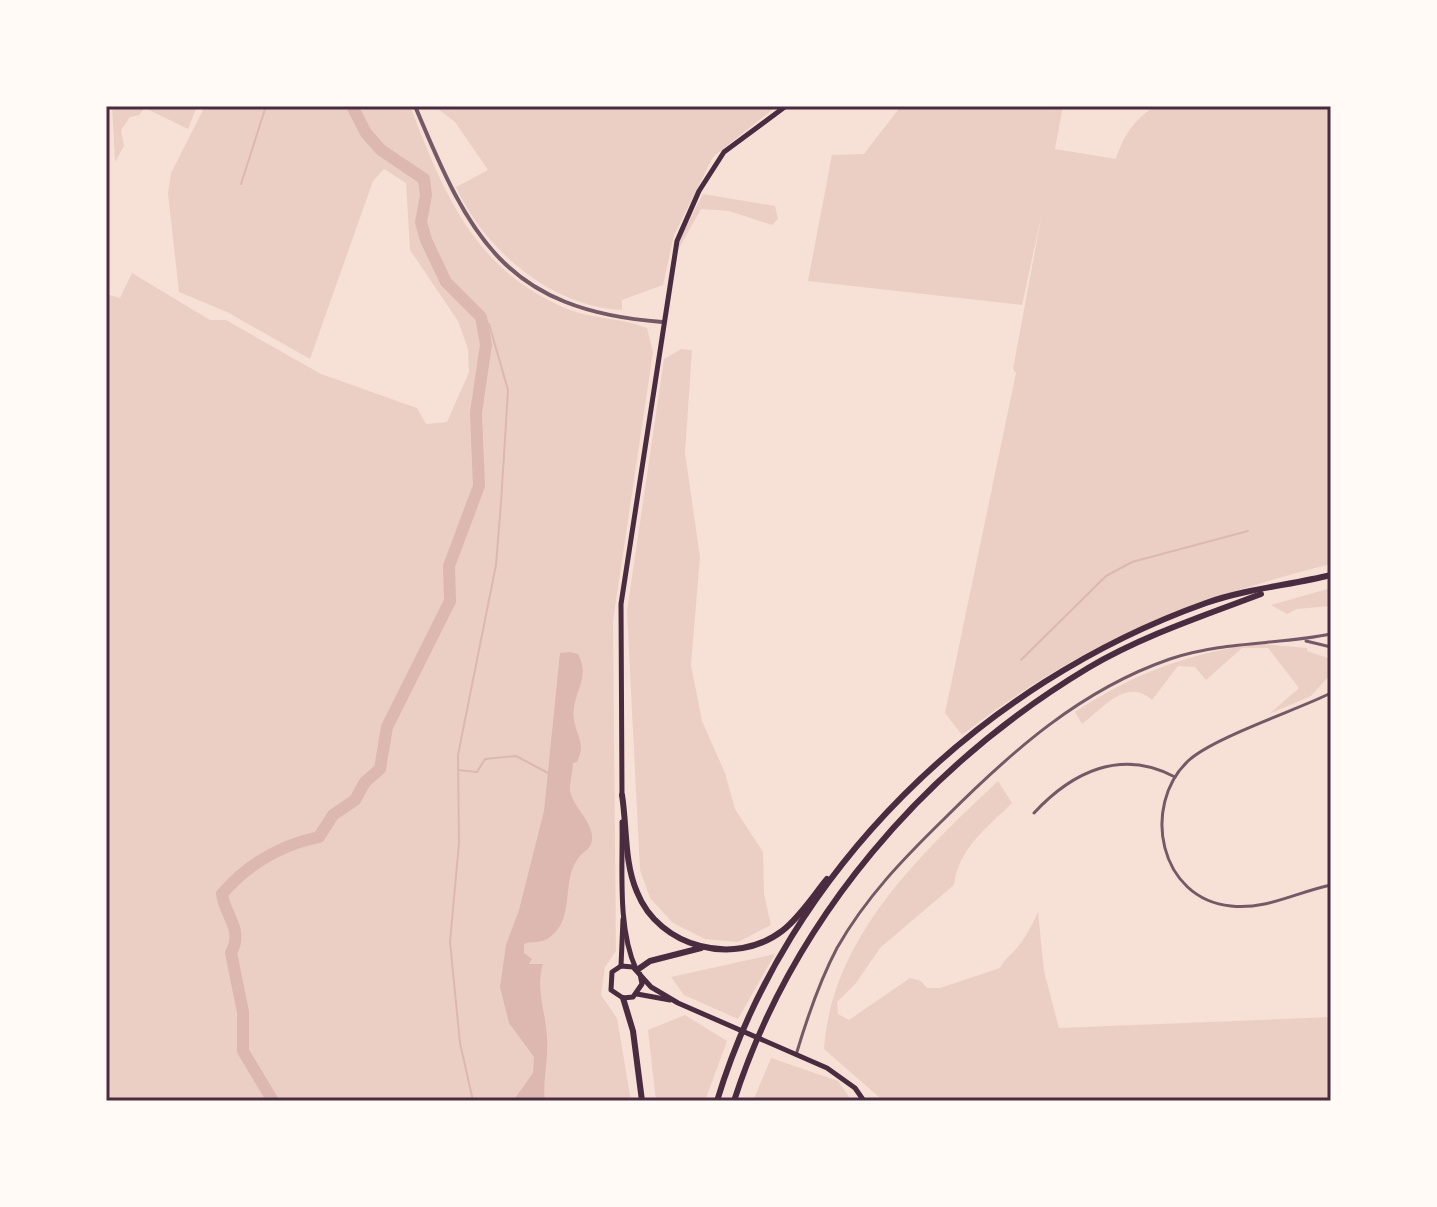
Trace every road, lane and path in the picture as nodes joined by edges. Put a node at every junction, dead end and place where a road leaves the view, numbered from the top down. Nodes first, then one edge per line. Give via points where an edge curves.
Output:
1 (415, 106) edge
2 (786, 106) edge
3 (662, 322) junction
4 (1331, 575) edge
5 (1277, 588) junction
6 (1331, 634) edge
7 (1302, 640) junction
8 (1331, 647) edge
9 (1330, 693) edge
10 (1175, 777) junction
11 (622, 795) junction
12 (1034, 813) dead end
13 (863, 839) junction
14 (1331, 885) edge
15 (624, 902) junction
16 (704, 948) junction
17 (621, 966) junction
18 (638, 971) junction
19 (637, 994) junction
20 (623, 998) junction
21 (678, 1003) junction
22 (796, 1055) junction
23 (642, 1101) edge
24 (717, 1101) edge
25 (734, 1101) edge
26 (864, 1101) edge

1 - 3 street via 460,208 506,265 535,287 585,310
2 - 3 main road via 733,143 699,191 677,241
3 - 11 main road via 619,625
4 - 5 highway
5 - 13 highway via 1210,602 1142,628 1044,683 958,745
5 - 25 highway via 1099,663 965,756 851,878 797,960 764,1024
6 - 7 street
7 - 8 street
7 - 22 street via 1212,646 1145,668 1069,710 1012,752 897,865 864,905 817,990
9 - 10 street via 1199,752
10 - 12 street via 1144,765 1106,765 1057,787
10 - 14 street via 1162,805 1163,847 1173,868 1198,892 1228,906 1258,907
11 - 15 main road
11 - 16 highway via 632,877 641,900 670,933
13 - 16 highway via 783,930 736,950
13 - 24 highway via 802,922 748,1020
15 - 17 main road
15 - 18 main road via 628,944
16 - 18 highway via 650,961
17 - 18 main road
17 - 20 main road via 609,981 611,990
18 - 19 main road via 642,984
18 - 21 main road via 651,987
19 - 20 main road
19 - 21 main road
20 - 23 highway
21 - 22 main road
22 - 26 main road via 843,1078

